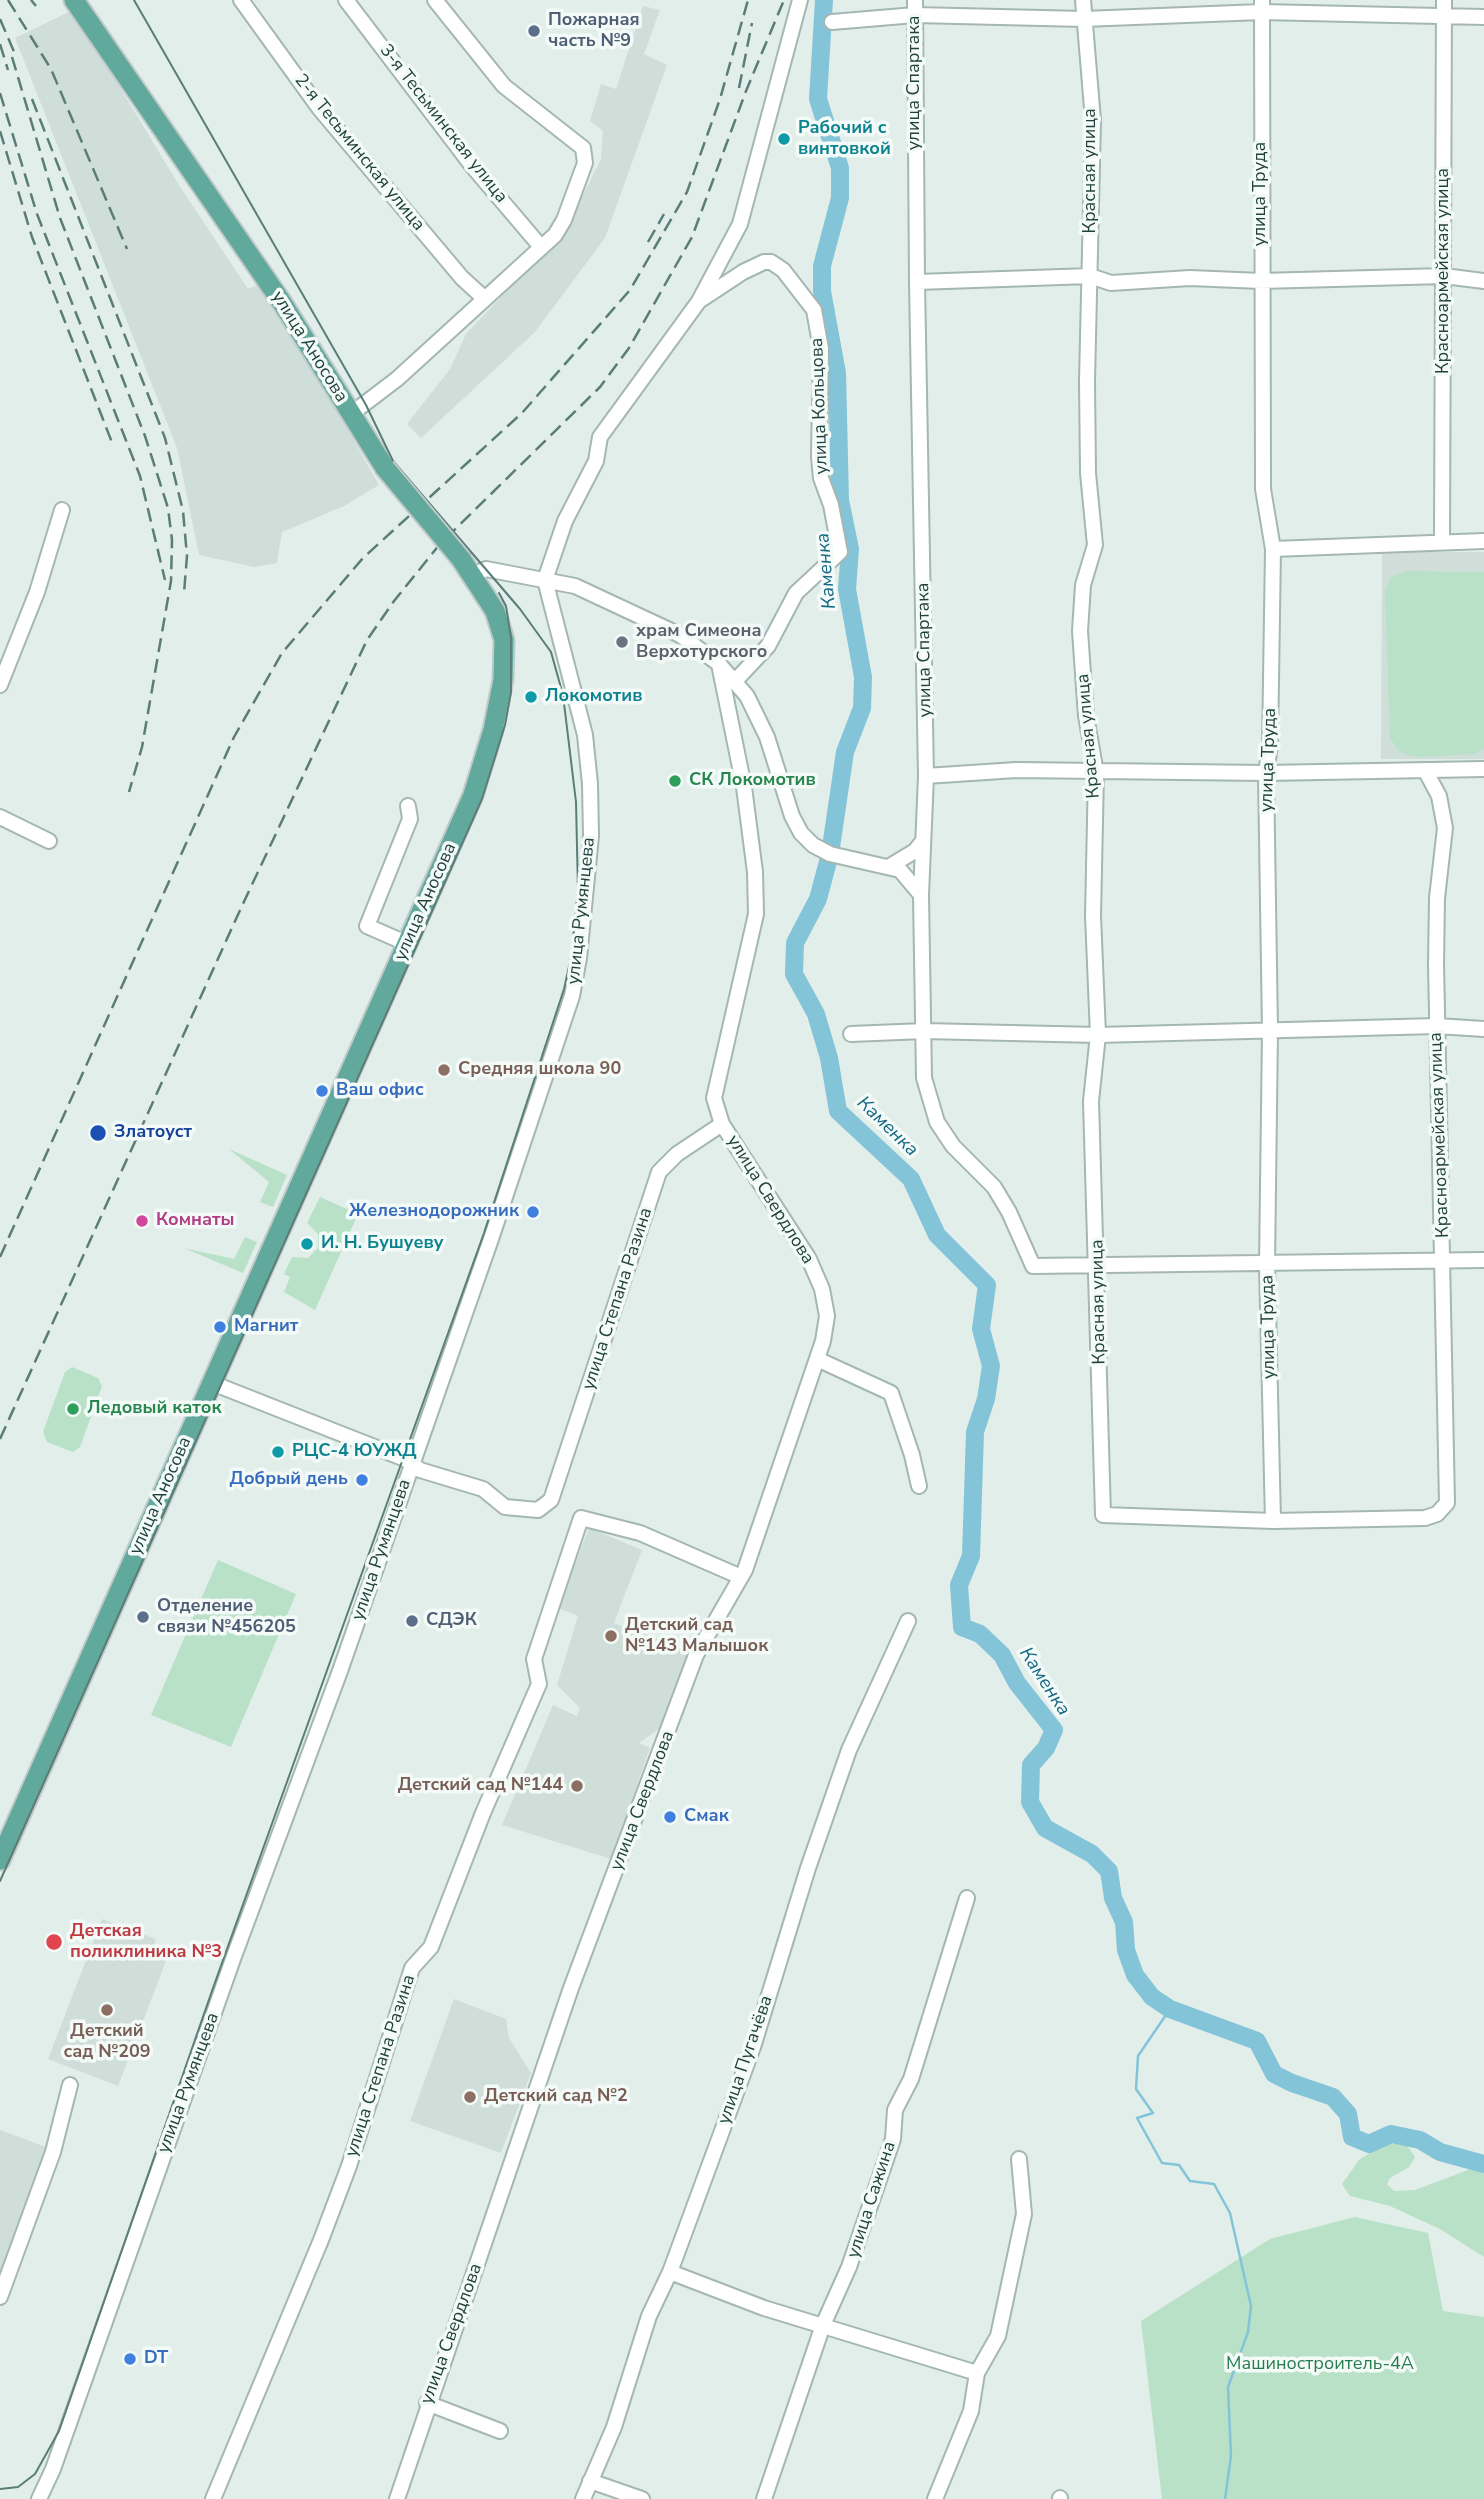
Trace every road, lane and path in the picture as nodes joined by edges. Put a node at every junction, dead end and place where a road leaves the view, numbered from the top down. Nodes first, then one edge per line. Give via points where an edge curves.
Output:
1 (74, 0) edge
2 (241, 0) edge
3 (346, 0) edge
4 (435, 0) edge
5 (800, 0) edge
6 (915, 0) edge
7 (1083, 0) edge
8 (1444, 0) edge
9 (1262, 6) edge
10 (915, 15) junction
11 (1444, 17) junction
12 (1484, 17) edge
13 (1084, 19) junction
14 (832, 22) dead end
15 (541, 247) junction
16 (1090, 276) junction
17 (1444, 276) junction
18 (1261, 281) junction
19 (1484, 281) edge
20 (917, 282) junction
21 (485, 299) junction
22 (699, 301) junction
23 (351, 414) junction
24 (62, 510) dead end
25 (1442, 541) junction
26 (1484, 541) edge
27 (1273, 549) junction
28 (473, 575) junction
29 (545, 580) junction
30 (719, 664) junction
31 (736, 681) junction
32 (0, 685) edge
33 (1484, 769) edge
34 (1426, 770) junction
35 (1096, 773) junction
36 (1266, 773) junction
37 (926, 776) junction
38 (408, 806) dead end
39 (0, 817) edge
40 (49, 841) dead end
41 (922, 842) junction
42 (890, 866) junction
43 (921, 895) junction
44 (408, 944) junction
45 (1437, 1026) junction
46 (1484, 1029) edge
47 (924, 1031) junction
48 (1270, 1031) junction
49 (851, 1034) dead end
50 (1098, 1035) junction
51 (722, 1124) junction
52 (1444, 1260) junction
53 (1484, 1260) edge
54 (1267, 1265) junction
55 (1098, 1266) junction
56 (817, 1359) junction
57 (212, 1383) junction
58 (412, 1465) junction
59 (919, 1486) dead end
60 (1273, 1521) junction
61 (741, 1577) junction
62 (908, 1621) dead end
63 (0, 1860) edge
64 (967, 1898) dead end
65 (70, 2085) dead end
66 (1019, 2159) dead end
67 (670, 2272) junction
68 (0, 2297) edge
69 (823, 2325) junction
70 (977, 2373) junction
71 (427, 2403) junction
72 (500, 2431) dead end
73 (590, 2481) junction
74 (39, 2499) edge
75 (213, 2499) edge
76 (397, 2499) edge
77 (583, 2499) edge
78 (642, 2499) edge
79 (764, 2499) edge
80 (935, 2499) edge

1 - 23 main road, улица Аносова via 273,289
2 - 21 street, 2-я Тесьминская улица via 319,108 462,278
3 - 15 street, 3-я Тесьминская улица via 473,167
4 - 15 street via 504,86 583,148 585,163 564,220
5 - 22 street via 740,224
6 - 10 street, улица Спартака
7 - 13 street, Красная улица
8 - 11 street, Красноармейская улица
9 - 11 street
9 - 13 street
9 - 18 street, улица Труда
10 - 13 street
10 - 14 street
10 - 20 street, улица Спартака
11 - 12 street
11 - 17 street, Красноармейская улица
13 - 16 street, Красная улица via 1093,120
15 - 21 street
16 - 18 street via 1111,283 1190,278
16 - 20 street
16 - 35 street, Красная улица via 1088,473 1096,545 1083,585 1080,631 1086,716
17 - 18 street
17 - 19 street
17 - 25 street, Красноармейская улица
18 - 27 street, улица Труда via 1263,489
20 - 37 street, улица Спартака
21 - 23 street via 379,395
22 - 29 street, улица Кольцова via 600,436 596,461 565,521
22 - 31 street, улица Кольцова via 743,272 771,262 783,270 814,310 821,349 819,457 840,552 796,593 768,646
23 - 28 main road, улица Аносова, bridge via 385,468
24 - 32 street via 37,592
25 - 26 street
25 - 27 street
27 - 36 street, улица Труда
28 - 29 street via 486,569
28 - 44 main road, улица Аносова via 499,622 504,640 503,680 494,730 473,795
29 - 30 street via 575,586 622,606 680,635
29 - 58 street, улица Румянцева via 584,735 590,784 591,836 579,958 552,1062
30 - 31 street
30 - 51 street via 744,787 756,915 718,1073 714,1098
31 - 42 street via 757,712 801,833 813,845 848,859
33 - 34 street
34 - 36 street
34 - 45 street, Красноармейская улица via 1439,796 1445,828 1437,898
35 - 36 street
35 - 37 street via 1016,770
35 - 50 street, Красная улица
36 - 48 street, улица Труда
37 - 41 street, улица Спартака
38 - 44 street via 410,818 367,926
39 - 40 street
41 - 42 street
41 - 43 street, улица Спартака
42 - 43 street
43 - 47 street, улица Спартака
44 - 57 main road, улица Аносова
45 - 46 street
45 - 48 street
45 - 52 street, Красноармейская улица
47 - 49 street
47 - 50 street
47 - 55 street, улица Спартака via 924,1078 937,1122 953,1146 994,1187 1033,1266
48 - 50 street
48 - 54 street, улица Труда
50 - 55 street, Красная улица via 1091,1101
51 - 56 street, улица Свердлова via 809,1259 822,1289 827,1316
51 - 58 street, улица Степана Разина via 659,1172 551,1500 538,1510 505,1507 483,1489
52 - 53 street
52 - 54 street
52 - 60 street, Красноармейская улица via 1447,1503 1425,1518
54 - 55 street
54 - 60 street, улица Труда
55 - 60 street, Красная улица via 1103,1515
56 - 59 street via 891,1393
56 - 61 street, улица Свердлова
57 - 58 street
57 - 63 main road, улица Аносова
58 - 74 street, улица Румянцева
61 - 71 street, улица Свердлова via 696,1655 571,1987
61 - 75 street, улица Степана Разина via 640,1533 581,1518 534,1659 539,1684 431,1947 412,1968 349,2166
62 - 67 street, улица Пугачёва via 849,1750 753,2047
64 - 69 street, улица Сажина via 911,2079 895,2110 893,2139 849,2267
65 - 68 street via 53,2152
66 - 70 street via 1024,2214 998,2336
67 - 69 street
67 - 73 street, улица Пугачёва via 649,2316 614,2427
69 - 70 street
69 - 79 street, улица Сажина
70 - 80 street via 971,2411
71 - 72 street
71 - 76 street, улица Свердлова
73 - 77 street, улица Пугачёва
73 - 78 street

